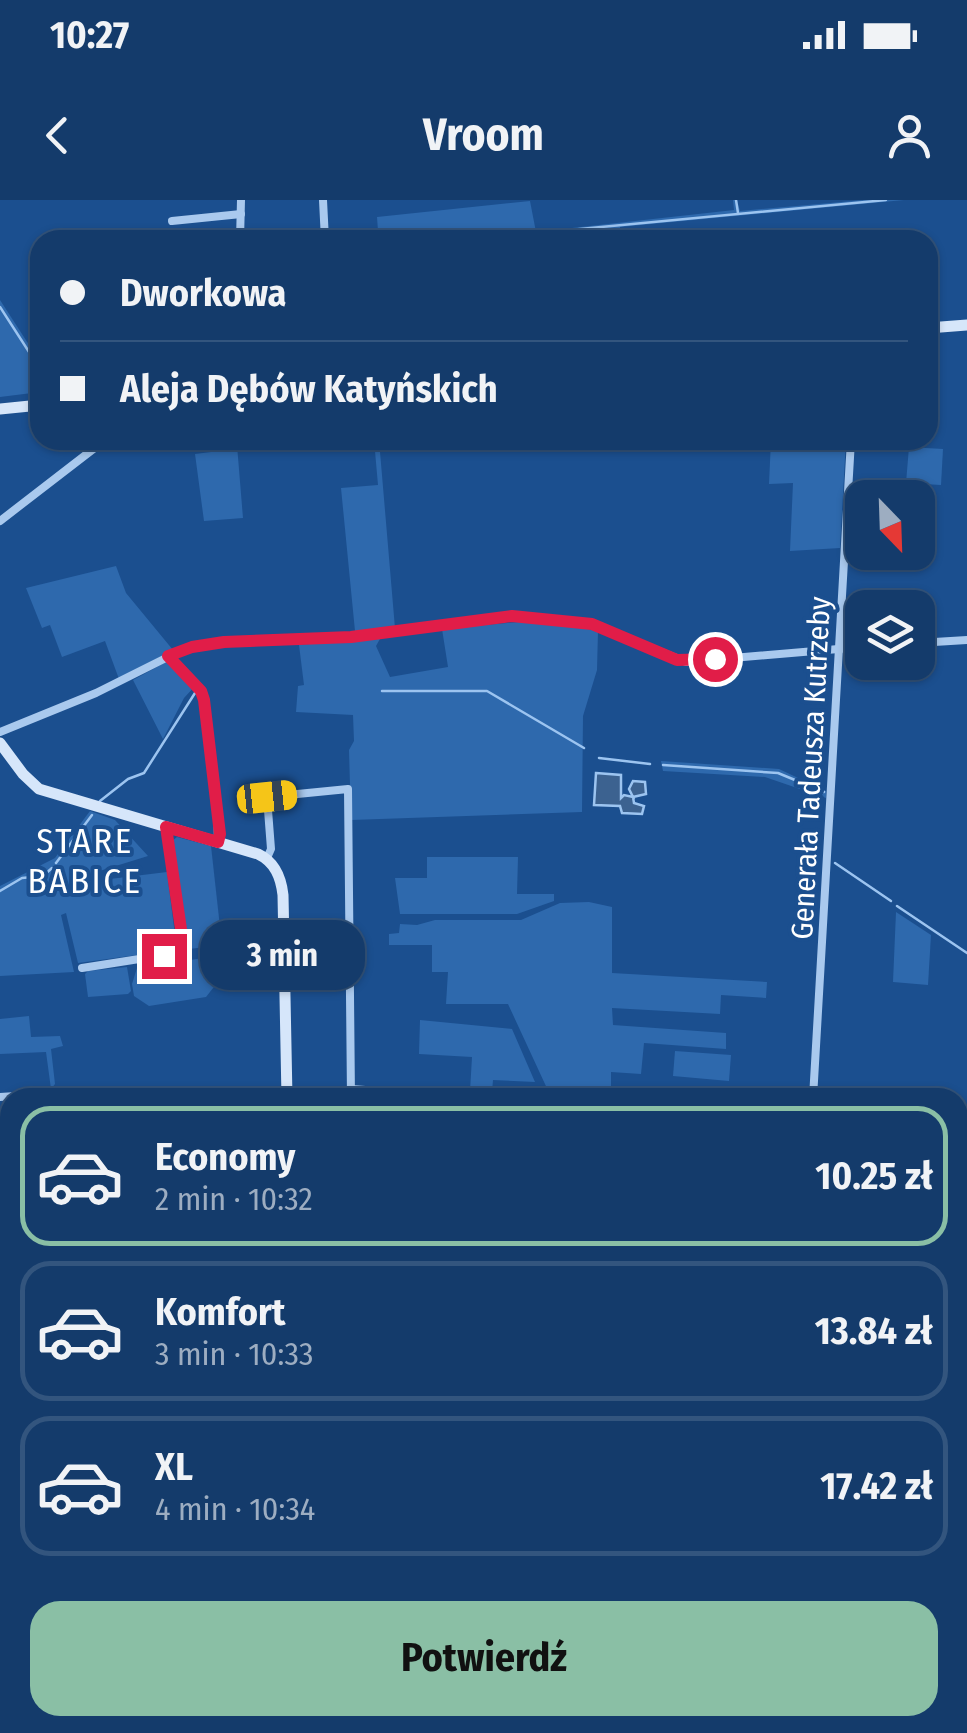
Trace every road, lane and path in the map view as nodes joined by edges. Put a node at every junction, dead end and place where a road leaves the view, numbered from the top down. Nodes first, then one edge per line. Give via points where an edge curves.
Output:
1 (241, 200) edge
2 (323, 200) edge
3 (241, 214) junction
4 (172, 220) dead end
5 (240, 230) edge
6 (324, 230) edge
7 (967, 325) edge
8 (938, 327) edge
9 (30, 407) edge
10 (0, 409) edge
11 (92, 450) edge
12 (850, 450) edge
13 (0, 521) edge
14 (967, 640) edge
15 (935, 642) edge
16 (840, 649) junction
17 (845, 649) edge
18 (168, 656) junction
19 (0, 732) edge
20 (0, 743) edge
21 (166, 827) junction
22 (218, 842) junction
23 (267, 858) junction
24 (82, 968) dead end
25 (286, 1088) edge
26 (350, 1088) edge
27 (814, 1088) edge

1 - 3 street
2 - 6 street
3 - 4 street
3 - 5 street
7 - 8 street
9 - 10 street
11 - 13 street
12 - 16 street, Generała Tadeusza Kutrzeby
14 - 15 street
16 - 17 street
16 - 18 street via 686,662 592,624 512,616 351,637 224,642
16 - 27 street, Generała Tadeusza Kutrzeby
18 - 19 street
18 - 22 street via 204,700
20 - 21 street via 39,789
21 - 22 street
21 - 24 street via 182,936 178,948
22 - 23 street
23 - 25 street via 284,895
23 - 26 street via 267,797 348,788

